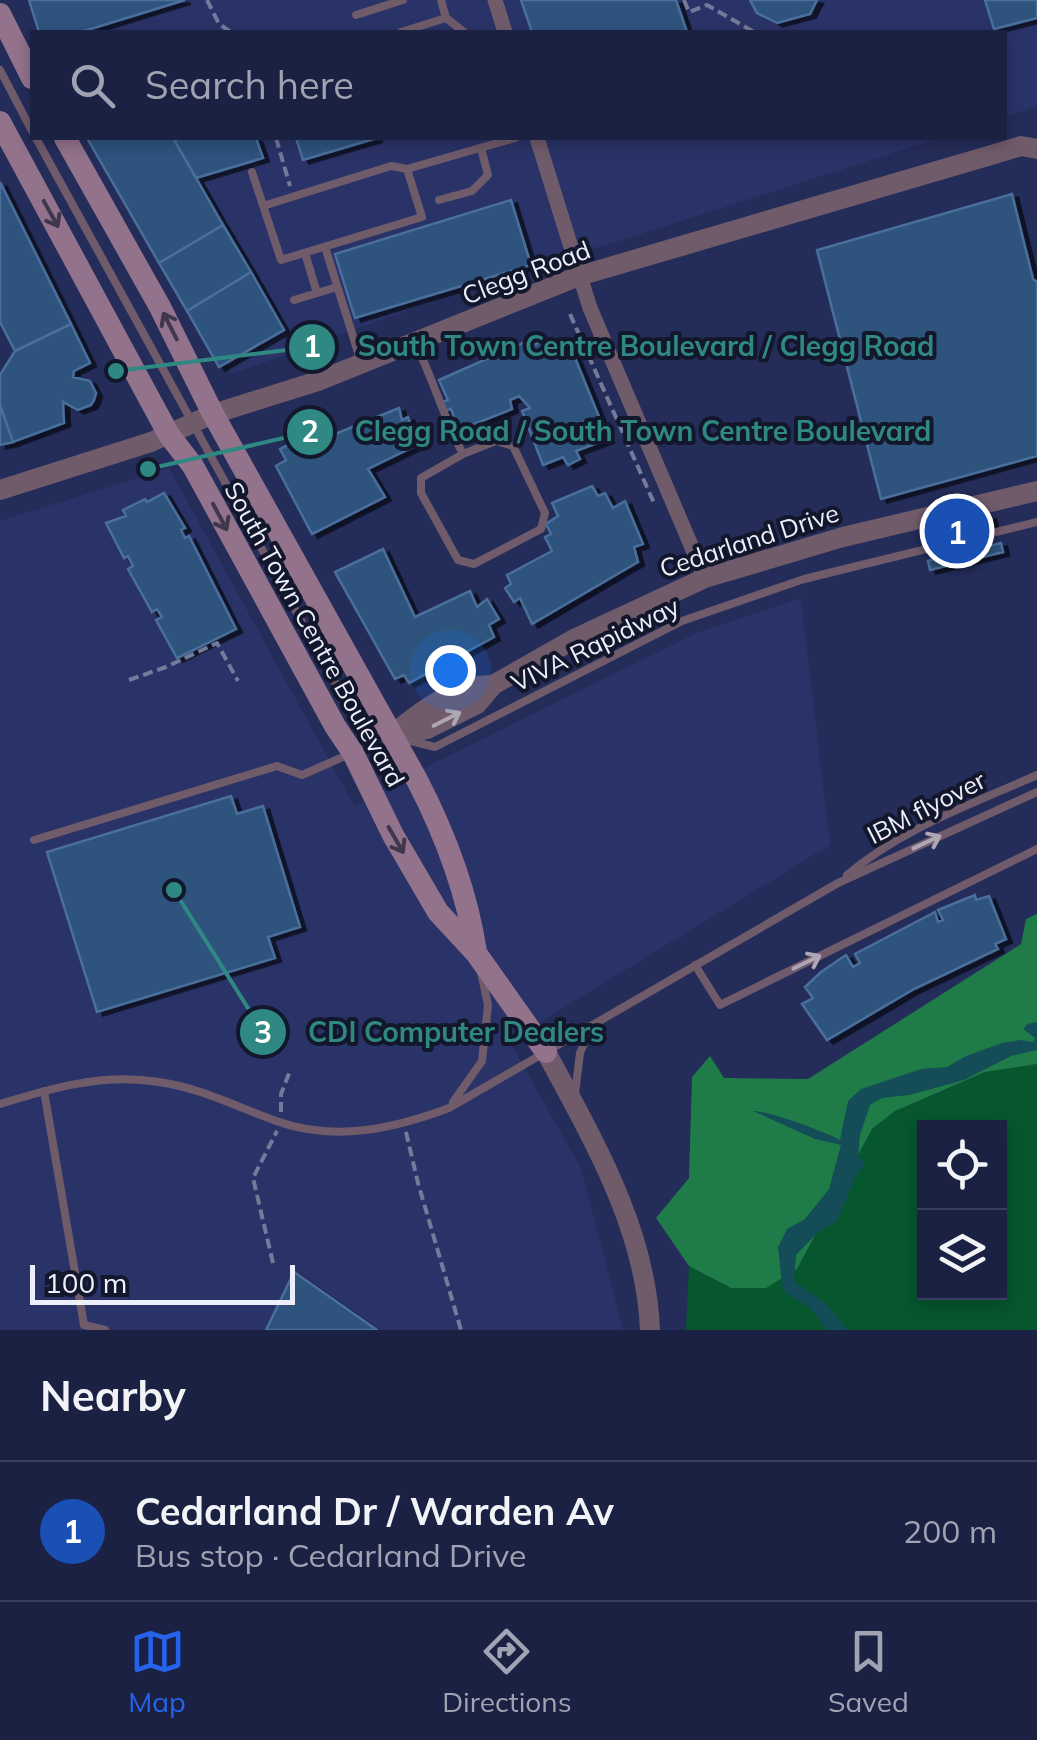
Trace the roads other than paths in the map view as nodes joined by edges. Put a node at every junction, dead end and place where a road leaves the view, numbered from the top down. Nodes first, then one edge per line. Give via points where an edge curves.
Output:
1 (403, 0) edge
2 (441, 0) edge
3 (496, 0) edge
4 (0, 14) edge
5 (356, 15) dead end
6 (446, 18) junction
7 (407, 30) edge
8 (461, 30) edge
9 (504, 30) edge
10 (0, 70) edge
11 (30, 74) edge
12 (1, 127) edge
13 (30, 127) edge
14 (1037, 130) edge
15 (37, 140) edge
16 (66, 140) edge
17 (508, 140) edge
18 (538, 140) edge
19 (481, 148) junction
20 (1029, 148) edge
21 (406, 169) junction
22 (252, 172) dead end
23 (440, 200) dead end
24 (263, 206) junction
25 (325, 247) junction
26 (304, 253) junction
27 (579, 276) junction
28 (337, 286) junction
29 (316, 293) junction
30 (294, 300) dead end
31 (415, 342) junction
32 (362, 364) junction
33 (202, 419) junction
34 (169, 435) junction
35 (463, 454) junction
36 (0, 490) edge
37 (1037, 491) edge
38 (1037, 522) edge
39 (705, 578) junction
40 (391, 737) junction
41 (354, 753) junction
42 (1037, 776) edge
43 (1037, 792) edge
44 (34, 840) dead end
45 (1037, 849) edge
46 (451, 858) junction
47 (418, 878) junction
48 (838, 882) junction
49 (476, 953) junction
50 (695, 965) junction
51 (592, 1025) junction
52 (546, 1052) junction
53 (44, 1091) junction
54 (574, 1103) junction
55 (0, 1104) edge
56 (449, 1108) junction
57 (81, 1327) edge
58 (105, 1330) edge
59 (650, 1330) edge

1 - 5 lane
2 - 6 lane
3 - 9 street
4 - 11 main road
6 - 7 lane
6 - 8 lane
10 - 13 lane
12 -> 34 main road, South Town Centre Boulevard
14 - 20 street, Clegg Road
15 - 33 lane
33 -> 16 main road, South Town Centre Boulevard via 160,307
17 - 19 lane
18 - 27 street
19 - 21 lane
19 - 23 lane via 488,174 472,191
20 - 27 street, Clegg Road
21 - 24 lane via 391,166
21 - 25 lane via 422,217
22 - 24 lane
24 - 26 lane via 281,260
25 - 26 lane
25 - 28 lane
26 - 29 lane
27 - 31 street, Clegg Road
27 - 39 street
28 - 29 lane
28 - 32 lane
29 - 30 lane
31 - 32 street, Clegg Road
31 - 35 lane
32 - 33 street, Clegg Road
33 - 34 street, Clegg Road
33 - 40 main road, South Town Centre Boulevard
34 - 36 street, Clegg Road
34 -> 41 main road, South Town Centre Boulevard via 193,466
35 - 35 lane via 421,478 421,494 458,560 474,564 540,529 544,513 514,446 496,441
37 - 39 street, Cedarland Drive
38 - 40 lane, VIVA Rapidway via 804,579 682,621 435,746
39 - 40 street, Cedarland Drive via 576,638 494,685 477,704 427,729
40 - 41 main road, Cedarland Drive
40 - 46 main road, South Town Centre Boulevard
41 - 44 lane via 302,775 277,766
41 -> 47 main road, South Town Centre Boulevard
42 - 48 lane, IBM flyover via 871,855
48 -> 43 lane
50 -> 45 lane via 720,1005
46 - 47 main road
46 - 49 main road, South Town Centre Boulevard
47 - 49 main road, South Town Centre Boulevard
48 - 50 lane
49 - 52 main road, South Town Centre Boulevard
49 - 56 lane via 488,1004 482,1062
50 - 51 lane
51 - 52 lane
51 - 54 lane via 580,1053
52 - 54 street
52 - 56 lane
53 - 55 lane
53 - 56 lane via 86,1081 159,1082 216,1096 280,1123 330,1132 404,1125
53 - 57 lane
54 - 59 street via 642,1258
57 - 58 lane

